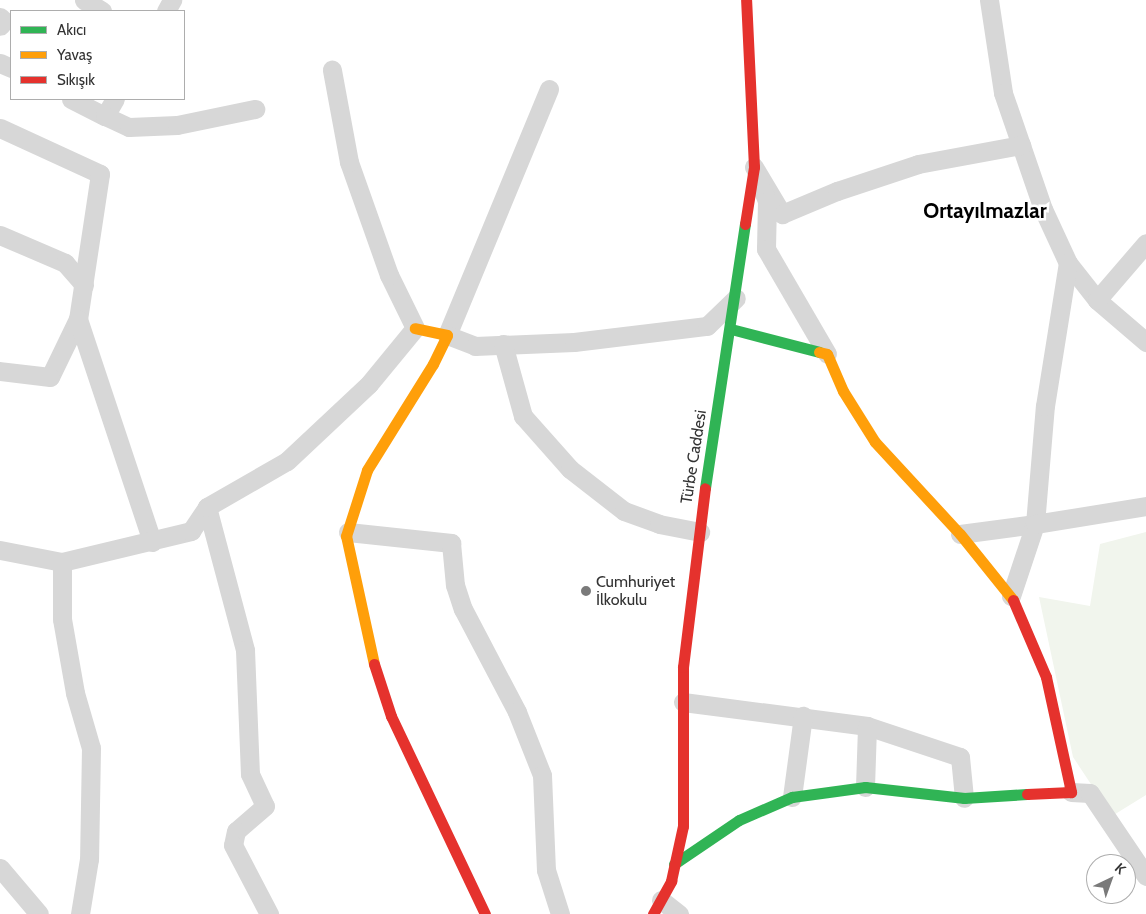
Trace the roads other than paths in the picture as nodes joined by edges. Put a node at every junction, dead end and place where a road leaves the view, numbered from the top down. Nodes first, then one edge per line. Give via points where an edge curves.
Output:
1 (84, 0) edge
2 (746, 0) edge
3 (989, 0) edge
4 (100, 10) edge
5 (0, 17) edge
6 (0, 26) edge
7 (332, 70) dead end
8 (549, 89) dead end
9 (73, 100) edge
10 (114, 100) edge
11 (255, 108) dead end
12 (105, 116) junction
13 (0, 128) edge
14 (1021, 145) junction
15 (754, 167) junction
16 (0, 235) edge
17 (1146, 243) edge
18 (1068, 263) junction
19 (84, 285) junction
20 (736, 298) junction
21 (1097, 300) junction
22 (78, 320) junction
23 (415, 328) junction
24 (731, 328) junction
25 (447, 335) junction
26 (1146, 342) edge
27 (503, 344) junction
28 (827, 354) junction
29 (0, 371) edge
30 (207, 506) junction
31 (1146, 506) edge
32 (1036, 524) junction
33 (348, 532) junction
34 (700, 532) junction
35 (960, 534) junction
36 (152, 542) junction
37 (0, 550) edge
38 (62, 562) junction
39 (1011, 596) junction
40 (683, 702) junction
41 (803, 716) junction
42 (867, 726) junction
43 (865, 787) junction
44 (1071, 792) junction
45 (792, 797) junction
46 (964, 798) junction
47 (674, 864) junction
48 (0, 868) edge
49 (1146, 876) edge
50 (657, 907) edge
51 (39, 914) edge
52 (80, 914) edge
53 (269, 914) edge
54 (485, 914) edge
55 (560, 914) edge
56 (679, 914) edge

1 - 4 street
2 - 15 street, Türbe Caddesi
3 - 14 street via 1003,93
5 - 6 street via 4,21
7 - 23 street via 349,162 389,275
8 - 25 street
9 - 12 street
10 - 12 street
11 - 12 street via 177,125 129,127
13 - 19 street via 100,174
14 - 15 street via 918,164 837,191 782,214
14 - 18 street via 1043,209
15 - 20 street, Türbe Caddesi
15 - 28 street via 767,201 766,250
16 - 19 street via 66,263
17 - 21 street
18 - 21 street
18 - 32 street via 1045,406
19 - 22 street
20 - 24 street, Türbe Caddesi
20 - 27 street via 708,326 574,342
21 - 26 street
22 - 29 street via 50,377
22 - 36 street
23 - 25 street
23 - 30 street via 369,384 287,460
24 - 28 street via 772,336
24 - 34 street, Türbe Caddesi
25 - 27 street via 475,346
25 - 33 street via 434,364 367,470
27 - 34 street via 523,416 570,469 624,511 660,524
28 - 35 street via 842,392 875,442
30 - 36 street via 191,531
30 - 53 street via 245,650 250,774 265,806 236,830 233,845
31 - 32 street
32 - 35 street
32 - 39 street
33 - 54 street via 368,644 391,716
33 - 55 street via 451,543 455,585 463,609 517,712 542,776 546,870
34 - 40 street, Türbe Caddesi via 683,667
35 - 39 street
36 - 38 street
37 - 38 street
38 - 52 street via 62,619 75,692 92,748 89,859
39 - 44 street via 1046,677
40 - 41 street
40 - 47 street, Türbe Caddesi via 683,826
41 - 42 street
41 - 45 street
42 - 43 street
42 - 46 street via 960,757
43 - 45 street
43 - 46 street
44 - 46 street
44 - 49 street via 1090,793
45 - 47 street via 739,820
47 - 50 street, Türbe Caddesi via 670,881
48 - 51 street
50 - 56 street

